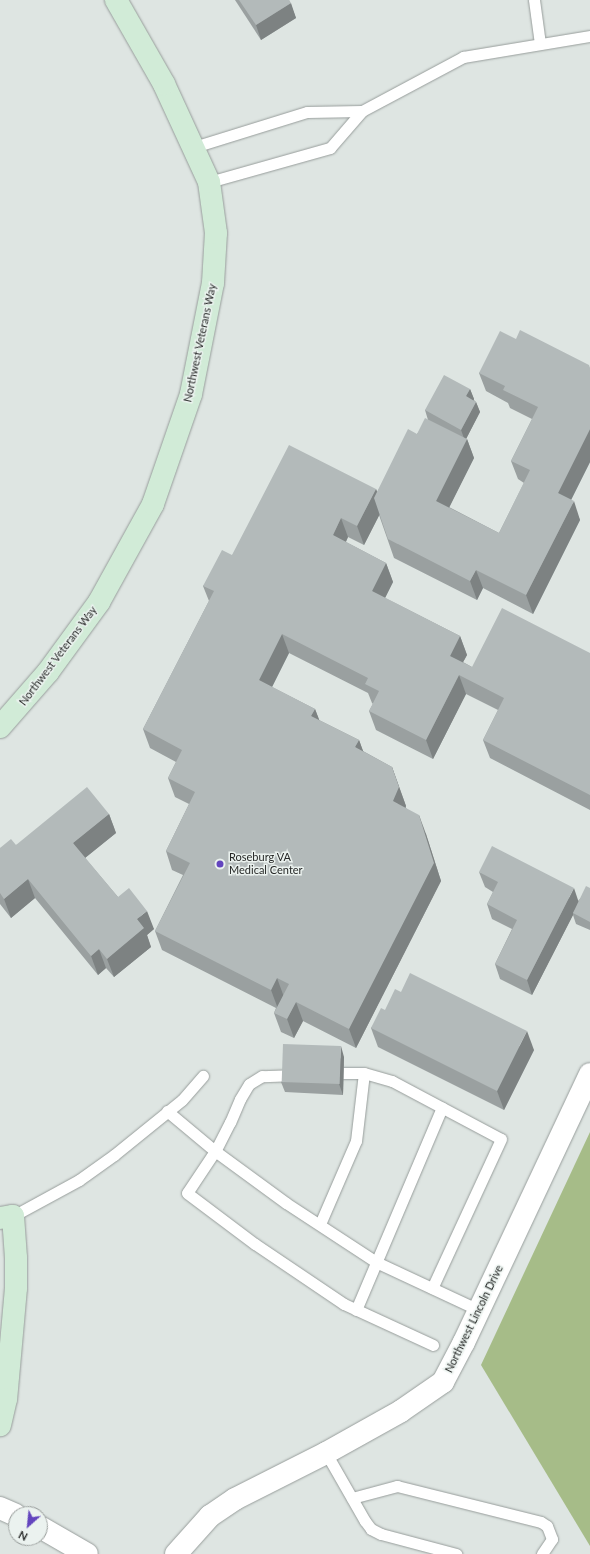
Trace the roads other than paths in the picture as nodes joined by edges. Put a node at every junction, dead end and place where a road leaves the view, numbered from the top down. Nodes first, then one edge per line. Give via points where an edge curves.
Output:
1 (116, 0) edge
2 (534, 0) edge
3 (590, 36) edge
4 (540, 44) junction
5 (362, 111) junction
6 (194, 147) junction
7 (210, 182) junction
8 (0, 727) edge
9 (364, 1073) junction
10 (590, 1074) edge
11 (203, 1076) dead end
12 (442, 1107) junction
13 (167, 1111) junction
14 (215, 1151) junction
15 (7, 1217) edge
16 (320, 1224) junction
17 (376, 1262) junction
18 (432, 1288) junction
19 (356, 1310) junction
20 (479, 1310) junction
21 (432, 1345) dead end
22 (0, 1426) edge
23 (326, 1453) junction
24 (352, 1498) junction
25 (48, 1532) edge
26 (88, 1554) edge
27 (176, 1554) edge
28 (456, 1554) edge
29 (542, 1554) edge

1 - 6 street, Northwest Veterans Way via 164,84
2 - 4 lane
3 - 4 lane
4 - 5 lane via 463,57
5 - 6 lane via 307,112
5 - 7 lane via 330,148
6 - 7 street, Northwest Veterans Way
7 - 8 street, Northwest Veterans Way via 216,233 211,290 191,394 153,504 99,602 52,666
9 - 12 lane via 392,1081
9 - 14 lane via 262,1076 249,1084
9 - 16 lane via 356,1141
10 - 20 street, Northwest Lincoln Drive
11 - 13 lane via 182,1100
12 - 17 lane
12 - 18 lane via 501,1139
13 - 14 lane
13 - 15 lane via 114,1155 78,1180
14 - 16 lane via 286,1203
14 - 19 lane via 187,1193 255,1244
15 - 22 street via 16,1258 16,1288 6,1399
16 - 17 lane
17 - 18 lane
17 - 19 lane
18 - 20 lane
19 - 21 lane
20 - 23 street, Northwest Lincoln Drive via 443,1382 401,1411
23 - 24 lane
23 - 27 street, Northwest Lincoln Drive via 234,1499 210,1516
24 - 28 lane via 371,1529
24 - 29 lane via 397,1486 542,1522 547,1526 552,1539
25 - 26 street

